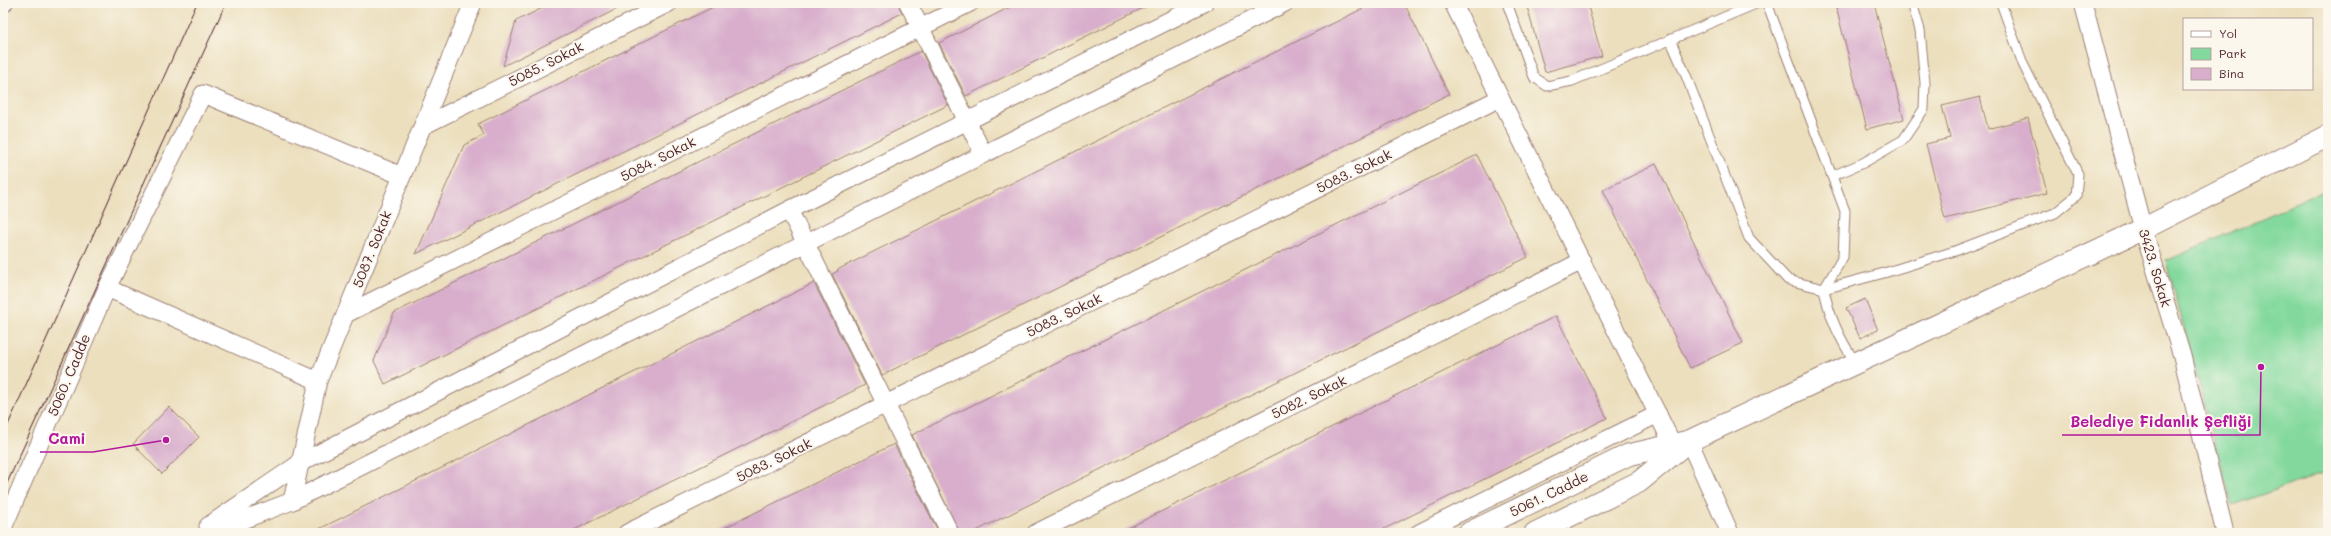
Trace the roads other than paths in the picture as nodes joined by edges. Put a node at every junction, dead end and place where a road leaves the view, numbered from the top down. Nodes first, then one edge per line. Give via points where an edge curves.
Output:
1 (473, 3) edge
2 (669, 3) edge
3 (908, 3) edge
4 (970, 3) edge
5 (1204, 3) edge
6 (1285, 3) edge
7 (1453, 3) edge
8 (1507, 3) edge
9 (1758, 3) edge
10 (1767, 3) edge
11 (1912, 3) edge
12 (2001, 3) edge
13 (2083, 3) edge
14 (921, 27) junction
15 (1670, 40) junction
16 (1500, 98) junction
17 (967, 121) junction
18 (423, 126) junction
19 (2328, 136) edge
20 (983, 154) junction
21 (402, 176) junction
22 (1832, 176) junction
23 (789, 210) junction
24 (2143, 229) junction
25 (805, 242) junction
26 (1582, 261) junction
27 (107, 288) junction
28 (1824, 289) junction
29 (346, 314) junction
30 (1856, 363) junction
31 (318, 381) junction
32 (886, 404) junction
33 (1658, 414) junction
34 (1681, 443) junction
35 (300, 463) junction
36 (292, 501) junction
37 (3, 528) edge
38 (198, 533) edge
39 (209, 533) edge
40 (627, 533) edge
41 (950, 533) edge
42 (1036, 533) edge
43 (1419, 533) edge
44 (1469, 533) edge
45 (1535, 533) edge
46 (1730, 533) edge
47 (2225, 533) edge

1 - 18 street, 5087. Sokak
2 - 18 street, 5085. Sokak
3 - 14 street
4 - 14 street, 5084. Sokak
5 - 17 street
6 - 20 street
7 - 16 street
8 - 15 lane via 1534,77 1547,86 1572,81
9 - 15 lane
10 - 22 lane
11 - 22 lane via 1920,30 1925,83 1924,109 1904,140 1863,163
12 - 28 lane via 2023,64 2078,174 2076,196 2055,213 1955,251
13 - 24 street, 3423. Sokak
14 - 17 street
14 - 29 street, 5084. Sokak
15 - 28 lane via 1749,238 1788,280
16 - 26 street
16 - 32 street, 5083. Sokak
17 - 20 street
17 - 23 street
18 - 21 street, 5087. Sokak
19 - 24 street
20 - 25 street
21 - 27 street, 5060. Cadde via 203,94
21 - 29 street, 5087. Sokak
22 - 28 lane via 1845,211 1843,257
23 - 25 street
23 - 35 street
24 - 30 street
24 - 47 street, 3423. Sokak via 2182,356
25 - 32 street
25 - 36 street
26 - 33 street
26 - 42 street, 5082. Sokak
27 - 31 street
27 - 37 street, 5060. Cadde
28 - 30 lane via 1828,311 1844,345
29 - 31 street, 5087. Sokak
30 - 34 street
31 - 35 street, 5087. Sokak
32 - 40 street, 5083. Sokak
32 - 41 street
33 - 34 street
33 - 43 street
34 - 44 street, 5061. Cadde via 1628,455
34 - 45 street, 5061. Cadde via 1639,482
34 - 46 street
35 - 36 street, 5087. Sokak
35 - 38 street
36 - 39 street

